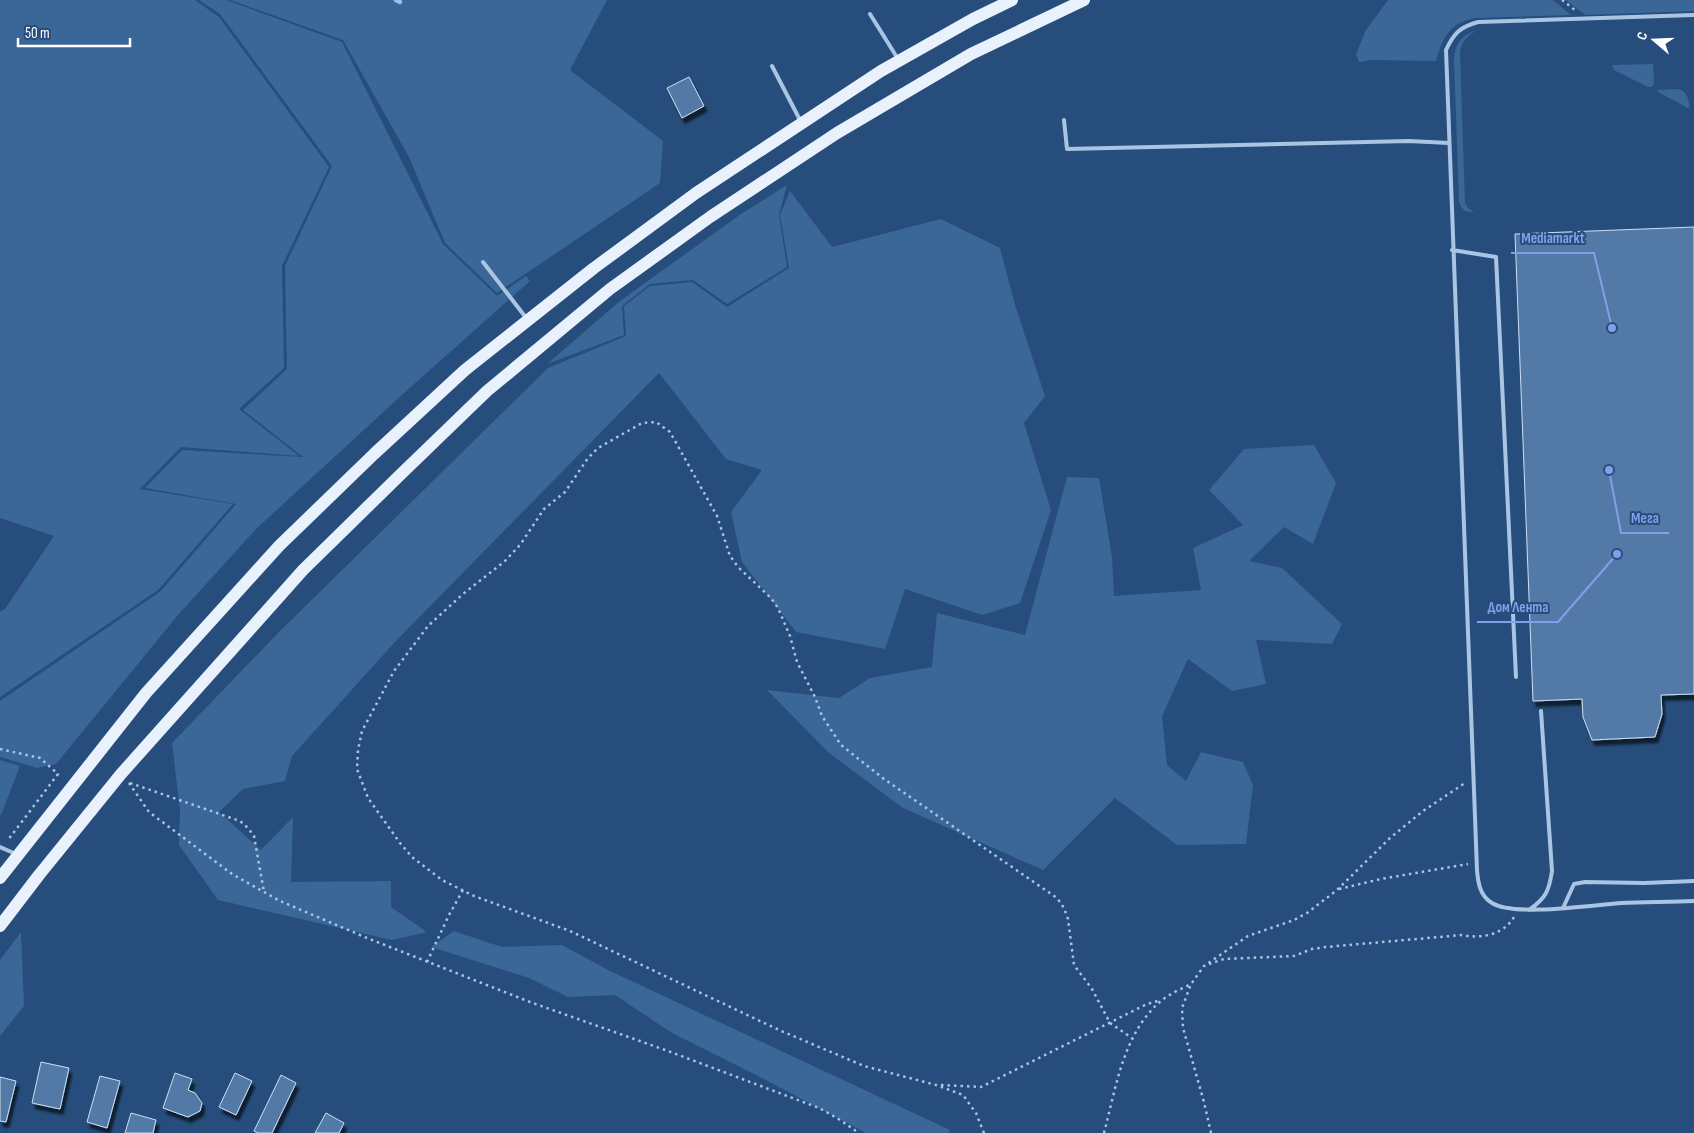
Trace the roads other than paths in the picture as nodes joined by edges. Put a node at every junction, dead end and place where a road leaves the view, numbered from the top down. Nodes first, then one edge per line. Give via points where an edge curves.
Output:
1 (1012, 0) edge
2 (1084, 0) edge
3 (870, 14) dead end
4 (1694, 14) edge
5 (899, 61) junction
6 (772, 66) dead end
7 (1064, 120) dead end
8 (802, 123) junction
9 (1449, 143) junction
10 (1452, 250) junction
11 (483, 262) dead end
12 (528, 320) junction
13 (1516, 677) dead end
14 (1541, 711) dead end
15 (1, 847) edge
16 (18, 854) junction
17 (0, 878) edge
18 (1694, 882) edge
19 (1694, 901) edge
20 (1563, 908) junction
21 (1530, 910) junction
22 (0, 926) edge

1 - 5 main road
2 - 22 main road via 972,54 837,133 710,217 610,289 488,391 310,564 39,876
3 - 5 lane
4 - 9 lane via 1478,22 1465,26 1452,36 1446,50
5 - 8 main road
6 - 8 lane
7 - 9 lane via 1067,149 1399,141
8 - 12 main road via 696,193
9 - 10 lane
10 - 13 lane via 1496,257
10 - 21 lane via 1479,889 1492,903 1506,909
11 - 12 lane
12 - 16 main road via 465,370 279,546 146,693
14 - 21 lane via 1552,871 1550,888 1542,902
15 - 16 lane
16 - 17 main road
18 - 20 lane via 1574,884
19 - 20 lane
20 - 21 lane

